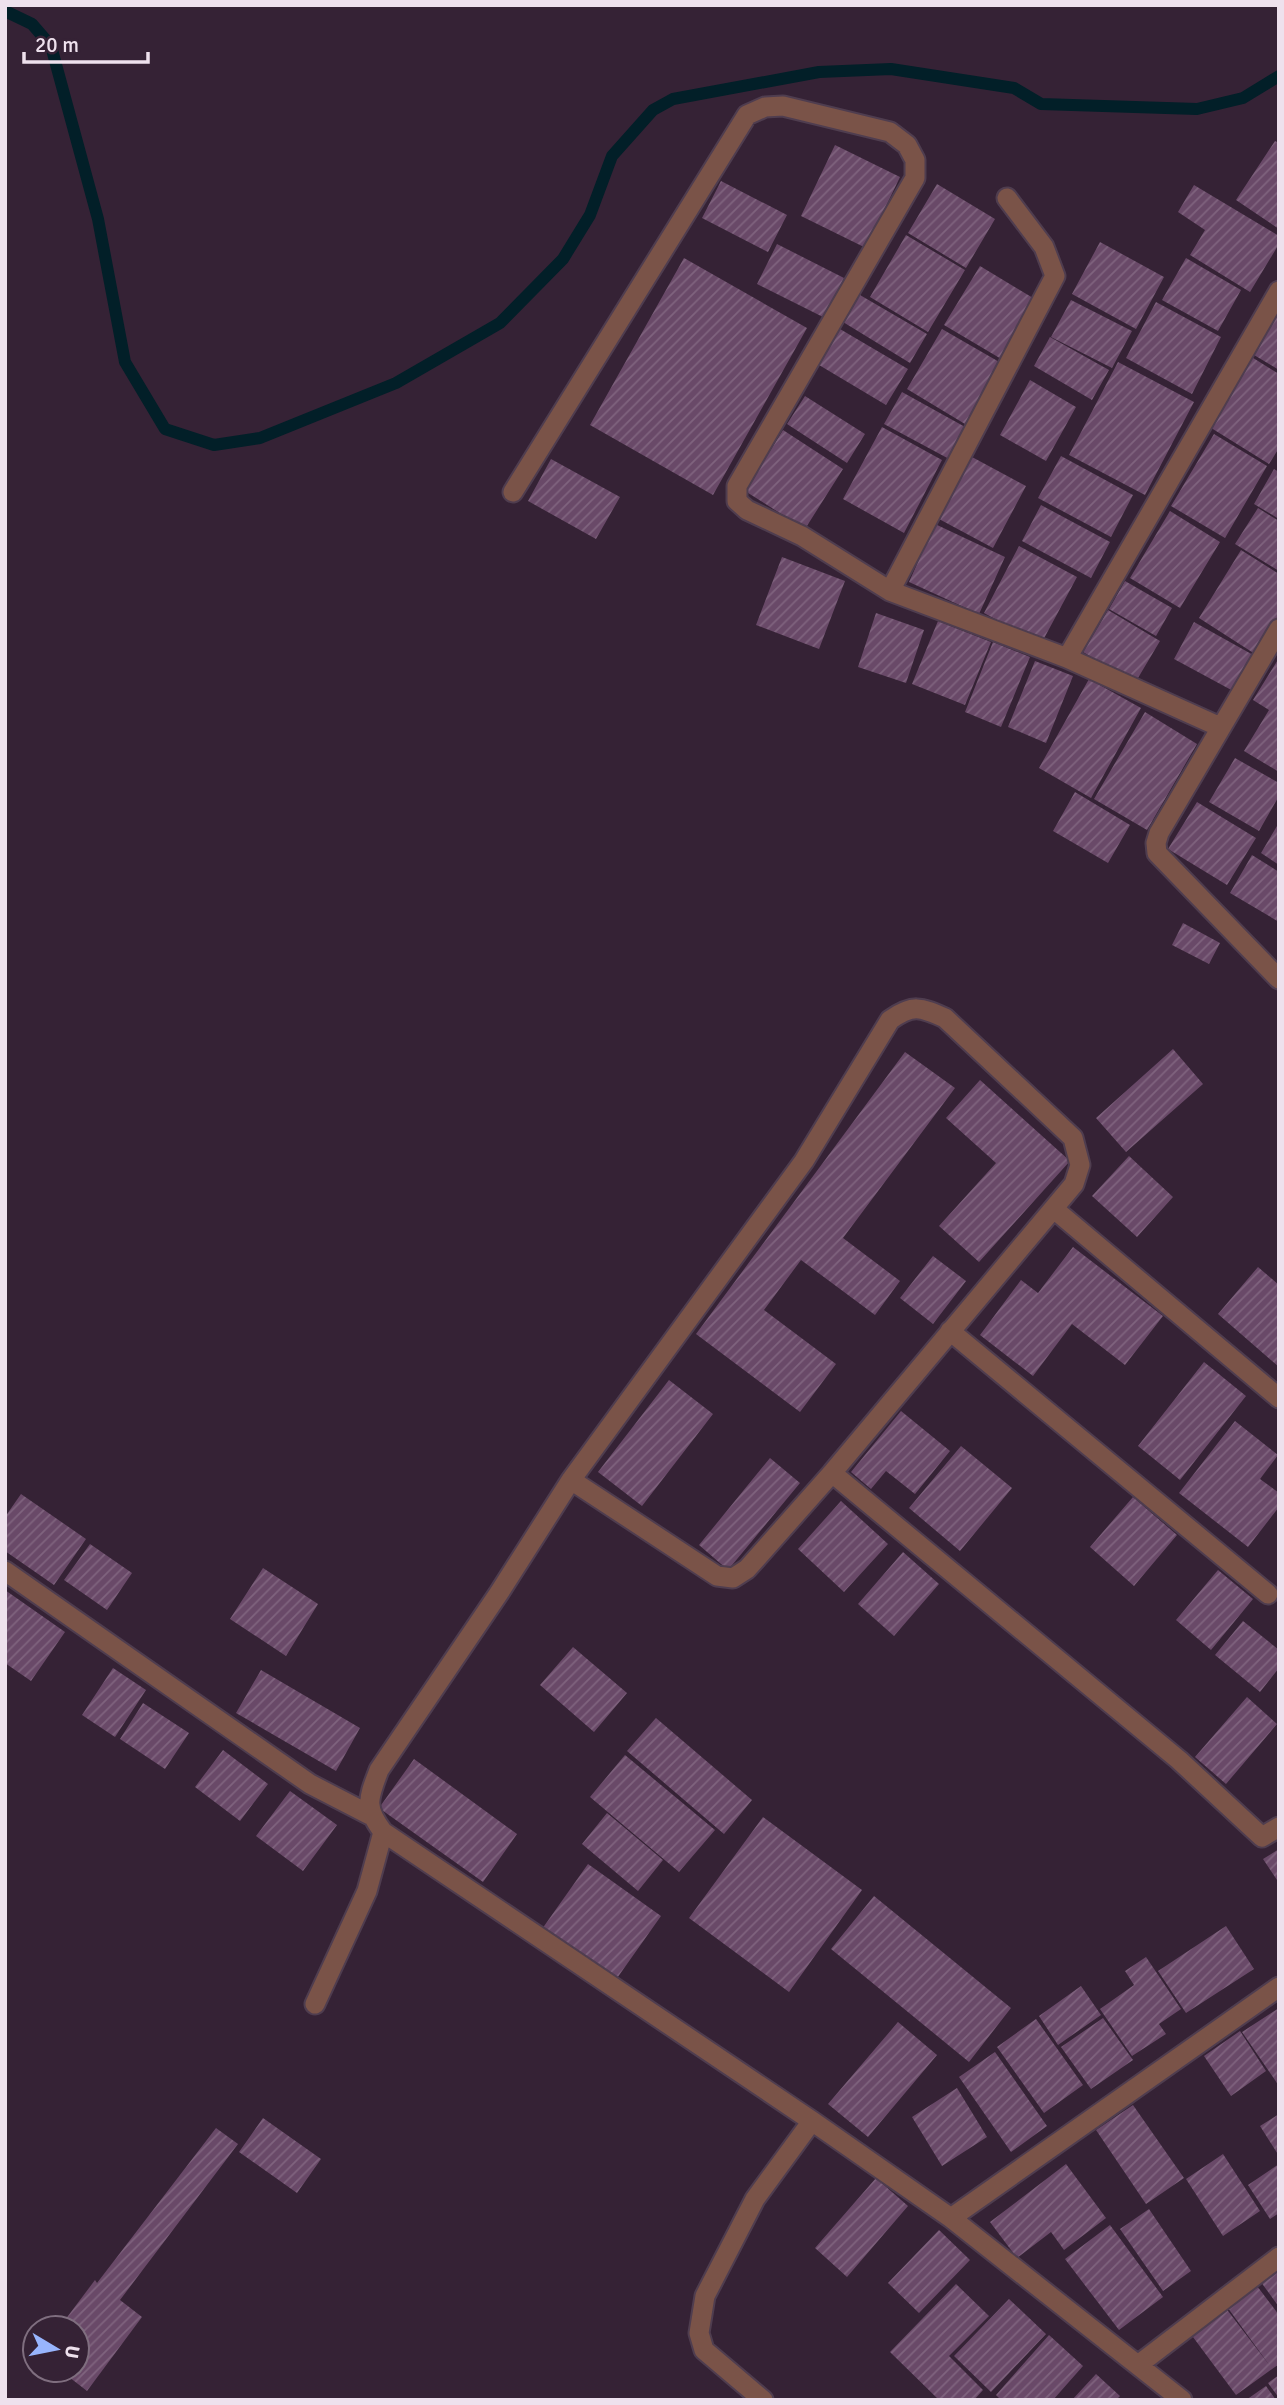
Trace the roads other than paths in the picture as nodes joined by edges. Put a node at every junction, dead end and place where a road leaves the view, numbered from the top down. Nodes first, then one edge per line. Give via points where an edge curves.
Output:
1 (1007, 198) dead end
2 (1279, 291) edge
3 (513, 492) dead end
4 (890, 591) junction
5 (1279, 629) edge
6 (1067, 658) junction
7 (1220, 727) junction
8 (1276, 971) edge
9 (1054, 1209) junction
10 (950, 1331) junction
11 (1279, 1398) edge
12 (832, 1473) junction
13 (571, 1480) junction
14 (5, 1571) edge
15 (1268, 1594) dead end
16 (370, 1815) junction
17 (1279, 1828) edge
18 (383, 1832) junction
19 (1279, 1987) edge
20 (315, 2004) dead end
21 (812, 2121) junction
22 (951, 2218) junction
23 (1279, 2257) edge
24 (1138, 2365) junction
25 (763, 2400) edge
26 (1182, 2400) edge

1 - 4 street via 1044,247 1055,276
2 - 6 street
3 - 4 street via 747,115 783,106 890,132 907,145 915,160 915,178 737,486 737,501
4 - 6 street
5 - 7 street
6 - 7 street
7 - 8 street via 1158,833 1157,853
9 - 10 street
9 - 11 street
9 - 13 street via 1074,1184 1080,1165 1073,1138 945,1018 907,1008 890,1020 804,1161
10 - 12 street
10 - 15 street
12 - 13 street via 747,1569 733,1578 723,1578
12 - 17 street via 1179,1760 1262,1837
13 - 16 street via 379,1770 368,1798
14 - 16 street via 310,1784
16 - 18 street
18 - 20 street via 367,1891
18 - 21 street
19 - 22 street
21 - 22 street
21 - 25 street via 755,2199 705,2296 699,2333 704,2350
22 - 24 street
23 - 24 street
24 - 26 street

